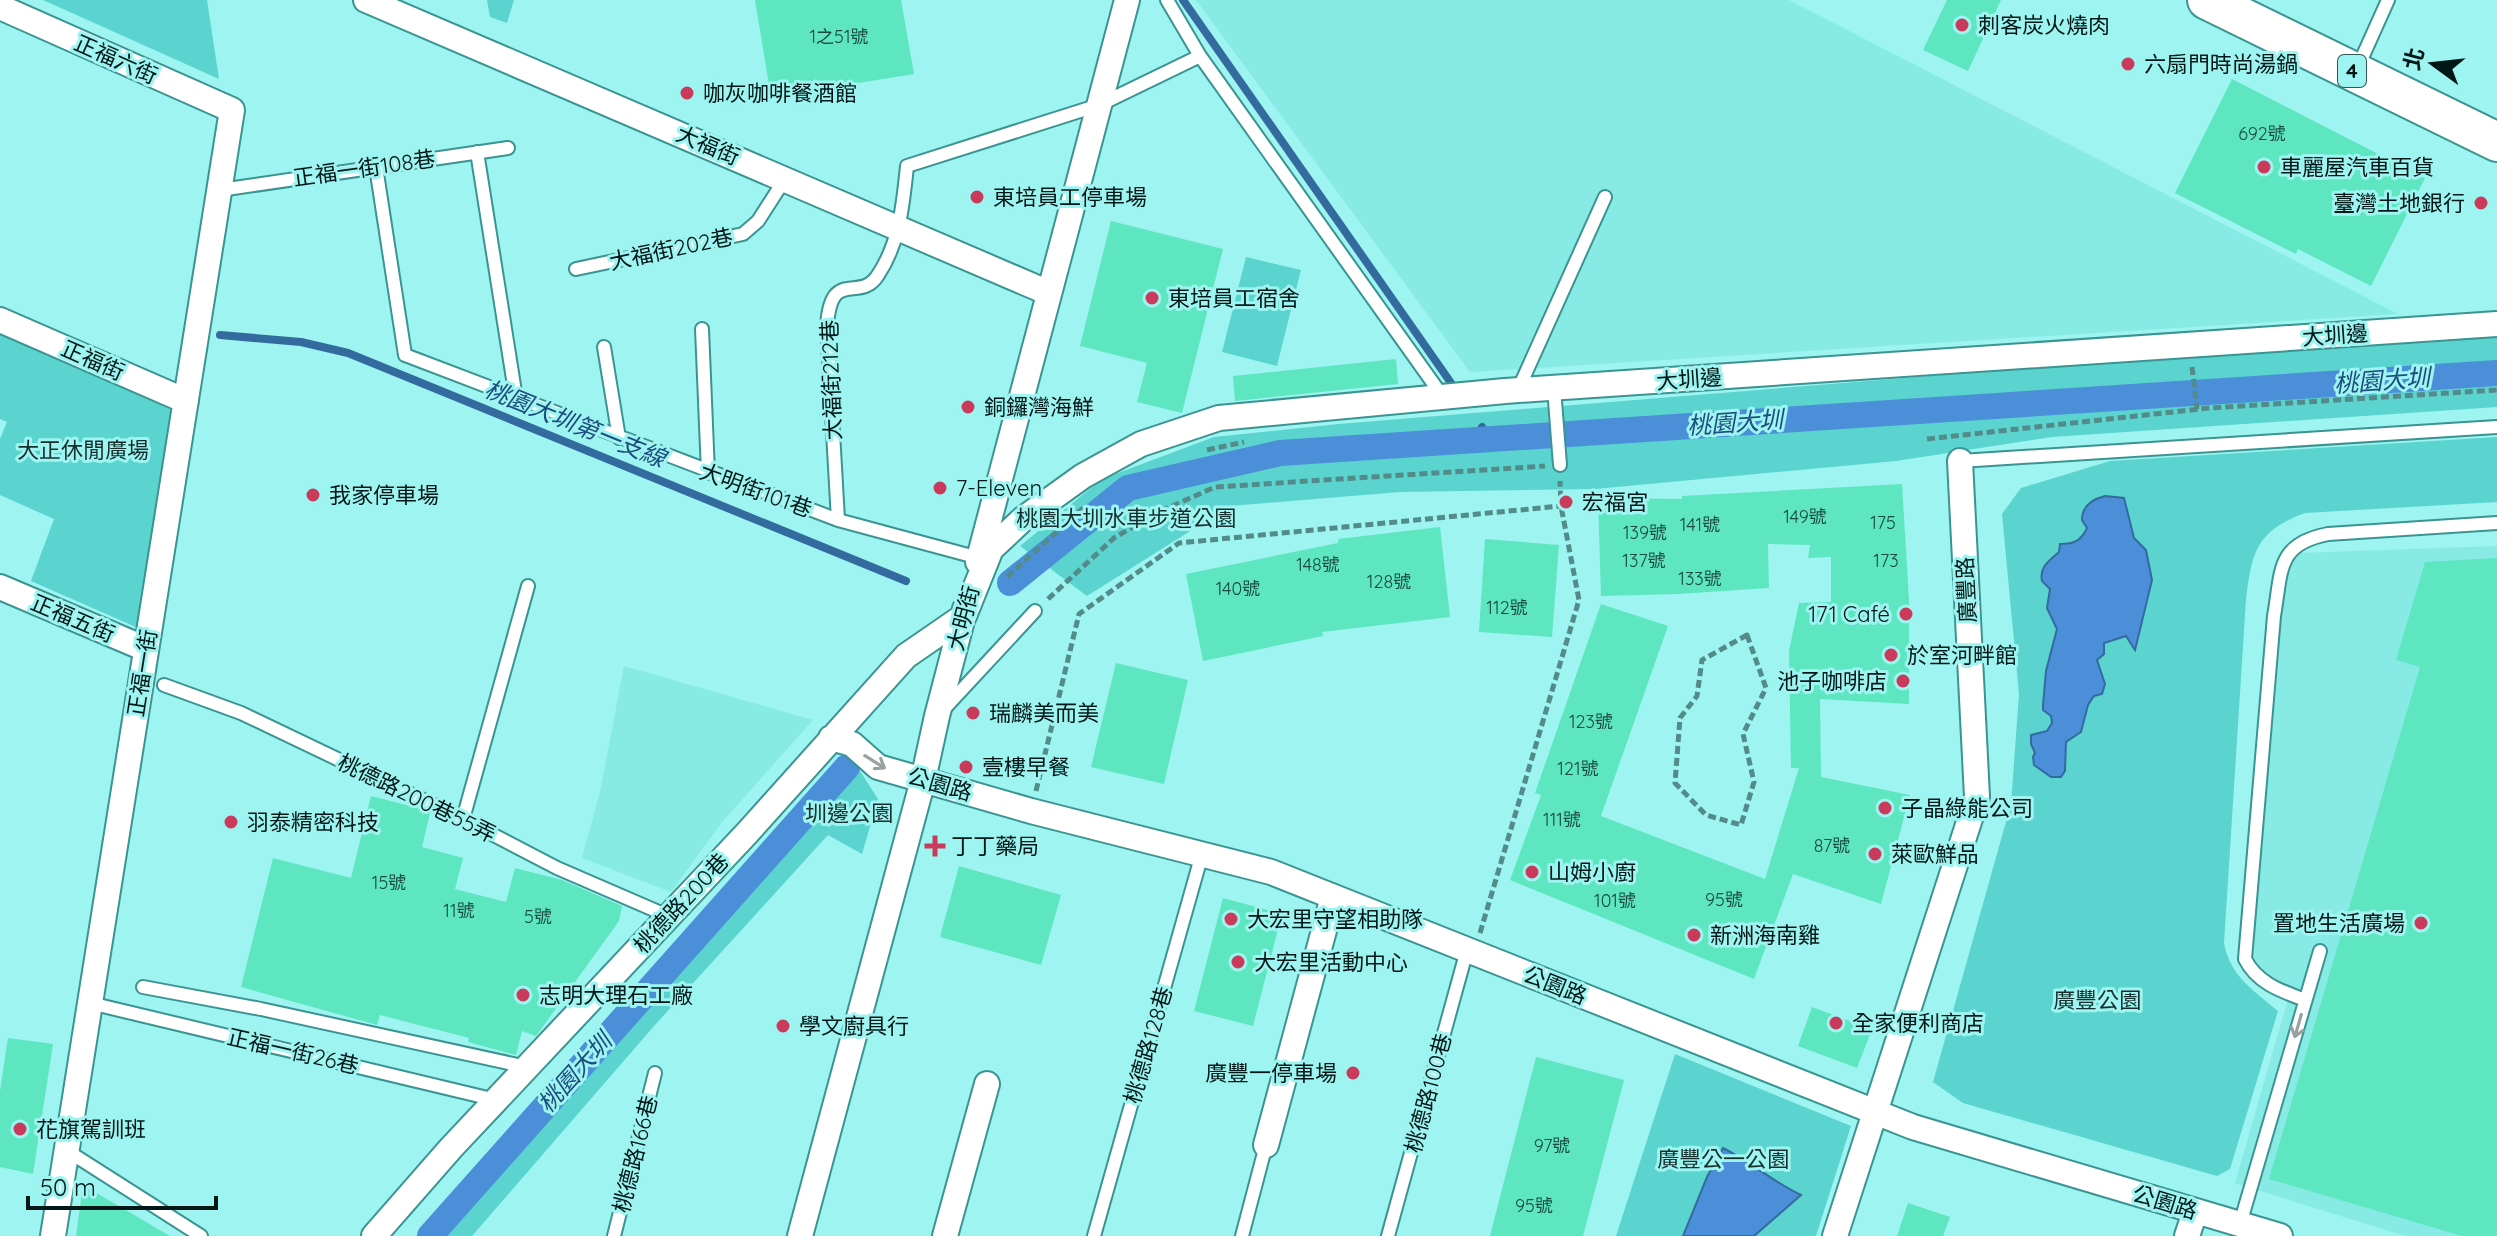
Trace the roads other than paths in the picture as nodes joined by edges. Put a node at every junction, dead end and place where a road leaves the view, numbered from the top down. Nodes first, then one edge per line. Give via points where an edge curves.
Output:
1 (366, 0) edge
2 (1127, 0) edge
3 (1167, 0) edge
4 (2207, 0) edge
5 (2388, 0) edge
6 (2, 10) edge
7 (1200, 56) junction
8 (2355, 72) junction
9 (1099, 105) junction
10 (232, 110) joint
11 (2497, 142) edge
12 (508, 148) dead end
13 (477, 152) junction
14 (376, 167) junction
15 (785, 178) junction
16 (220, 190) junction
17 (1605, 197) dead end
18 (899, 229) junction
19 (576, 269) dead end
20 (1049, 293) junction
21 (0, 320) edge
22 (2497, 324) edge
23 (702, 329) dead end
24 (604, 347) dead end
25 (1518, 390) junction
26 (1443, 397) junction
27 (516, 398) junction
28 (1555, 398) junction
29 (186, 401) junction
30 (2497, 427) edge
31 (619, 438) junction
32 (1960, 461) joint
33 (1560, 465) road end
34 (708, 473) junction
35 (838, 520) junction
36 (2497, 523) edge
37 (979, 558) junction
38 (528, 586) dead end
39 (0, 587) edge
40 (1035, 611) road end
41 (964, 616) junction
42 (146, 649) junction
43 (164, 685) dead end
44 (937, 716) junction
45 (831, 738) junction
46 (923, 780) junction
47 (463, 819) junction
48 (1202, 854) junction
49 (1333, 897) junction
50 (668, 916) junction
51 (2320, 951) dead end
52 (1470, 952) junction
53 (143, 987) dead end
54 (2305, 1000) junction
55 (90, 1003) junction
56 (527, 1067) junction
57 (655, 1073) dead end
58 (987, 1084) dead end
59 (496, 1100) junction
60 (1876, 1112) junction
61 (1266, 1145) joint
62 (66, 1150) junction
63 (2195, 1212) junction
64 (2240, 1224) junction
65 (53, 1236) edge
66 (201, 1236) edge
67 (374, 1236) edge
68 (614, 1236) edge
69 (800, 1236) edge
70 (945, 1236) edge
71 (1094, 1236) edge
72 (1242, 1236) edge
73 (1388, 1236) edge
74 (1835, 1236) edge
75 (2187, 1236) edge
76 (2280, 1236) edge

1 - 15 street, 大福街
2 - 9 street, 大明街
3 - 7 lane
4 - 8 main road, 4
5 - 8 lane
6 - 10 street, 正福六街
7 - 9 lane
7 - 26 lane
8 - 11 main road, 4
9 - 18 lane via 907,166
9 - 20 street, 大明街
10 - 16 street, 正福一街
12 - 13 lane, 正福一街108巷
13 - 14 lane, 正福一街108巷
13 - 27 lane
14 - 16 lane, 正福一街108巷
14 - 27 lane, 大明街101巷 via 405,355
15 - 18 street, 大福街
15 - 19 lane, 大福街202巷 via 758,221 743,234
16 - 29 street, 正福一街
17 - 25 lane
18 - 20 street, 大福街
18 - 35 lane, 大福街212巷 via 878,276 871,283 838,291 828,303
20 - 37 street, 大明街
21 - 29 street, 正福街
22 - 28 street, 大圳邊
23 - 34 lane
24 - 31 lane
25 - 26 street, 大圳邊
25 - 28 street, 大圳邊
26 - 41 street, 大圳邊 via 1219,418 1141,444 1083,476 991,549
27 - 31 lane, 大明街101巷
28 - 33 lane
29 - 42 street, 正福一街
30 - 32 lane, 廣豐路
31 - 34 lane, 大明街101巷
32 - 60 street, 廣豐路 via 1977,797
34 - 35 lane, 大明街101巷
35 - 37 lane, 大明街101巷
36 - 54 lane via 2328,534 2293,546 2284,562 2274,616 2245,959 2253,975
37 - 41 street, 大明街
38 - 47 lane
39 - 42 street, 正福五街
40 - 44 lane
41 - 44 street, 大明街
41 - 45 street, 桃德路200巷 via 906,656
42 - 55 street, 正福一街
43 - 47 lane, 桃德路200巷55弄 via 241,713
44 - 46 street, 大明街
45 -> 46 street, 公園路 via 852,744 878,767
45 - 50 street, 桃德路200巷
46 - 48 street, 公園路
46 - 69 street, 大明街
47 - 50 lane, 桃德路200巷55弄 via 557,868
48 - 49 street, 公園路 via 1271,872
48 - 71 lane, 桃德路128巷
49 - 52 street, 公園路
49 - 61 street
50 - 56 street, 桃德路200巷
51 - 54 lane
52 - 60 street, 公園路
52 - 73 lane, 桃德路100巷
53 - 56 lane
54 -> 64 lane
55 - 59 lane, 正福一街26巷
55 - 62 street, 正福一街
56 - 59 street, 桃德路200巷
57 - 68 lane, 桃德路166巷
58 - 70 street
59 - 67 street, 桃德路200巷
60 - 63 street, 公園路
60 - 74 street, 廣豐路
61 - 72 lane
62 - 65 street, 正福一街
62 - 66 lane
63 - 64 street, 公園路
63 - 75 street
64 - 76 street, 公園路

